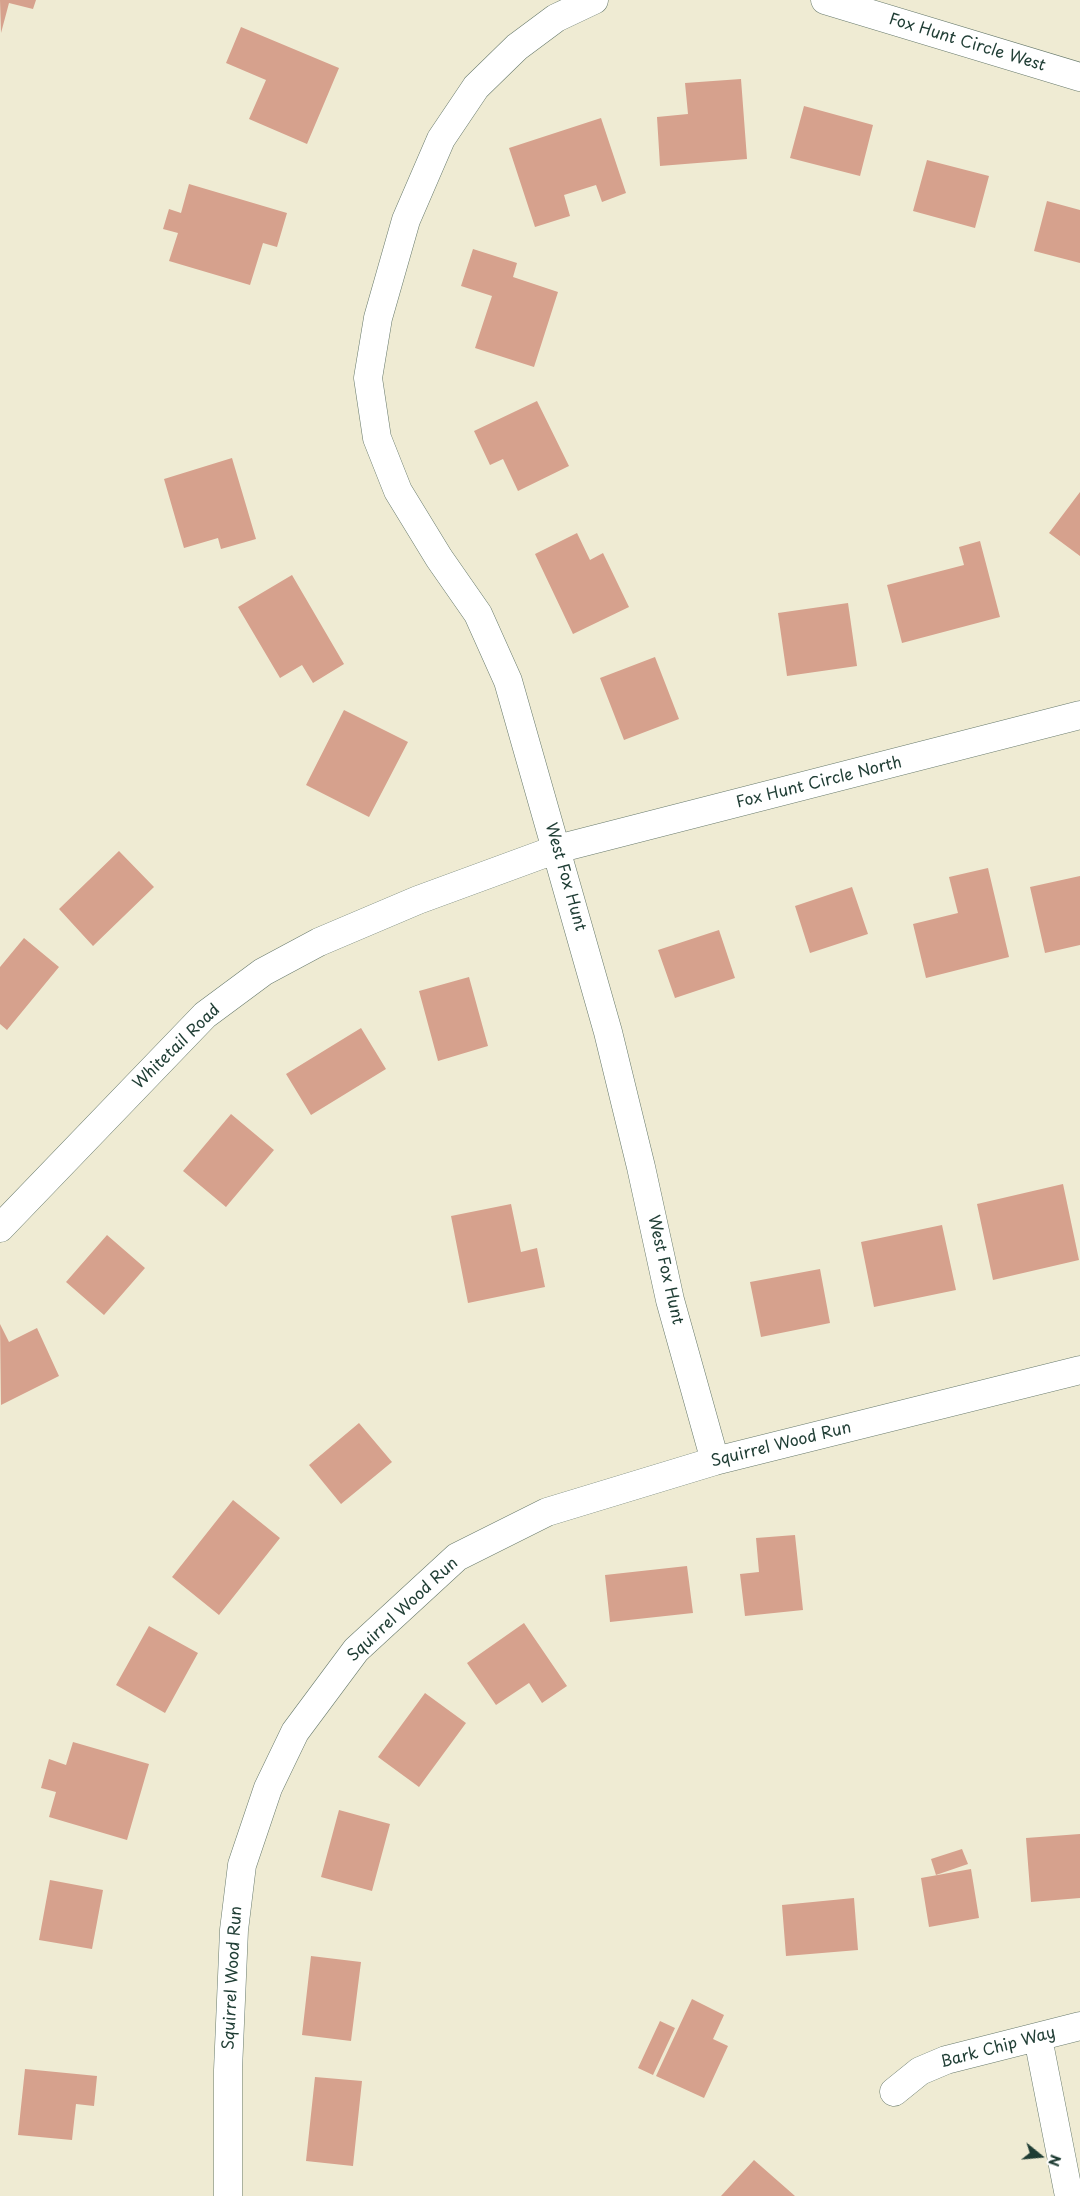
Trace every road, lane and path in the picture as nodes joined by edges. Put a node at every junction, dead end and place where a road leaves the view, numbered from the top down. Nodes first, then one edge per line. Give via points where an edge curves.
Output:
1 (594, 0) edge
2 (825, 0) edge
3 (551, 9) edge
4 (1080, 77) edge
5 (1080, 716) edge
6 (557, 849) junction
7 (0, 1228) edge
8 (1080, 1370) edge
9 (715, 1461) junction
10 (1080, 2026) edge
11 (1038, 2038) junction
12 (894, 2092) dead end
13 (228, 2196) edge
14 (1069, 2196) edge

1 - 3 street
2 - 4 street, Fox Hunt Circle West
3 - 6 street, West Fox Hunt via 476,87 441,140 406,220 378,318 368,378 377,438 398,491 478,614 508,681
5 - 6 street, Fox Hunt Circle North
6 - 7 street, Whitetail Road via 418,900 319,942 263,972 205,1015
6 - 9 street, West Fox Hunt via 608,1032 670,1300
8 - 9 street, Squirrel Wood Run
9 - 13 street, Squirrel Wood Run via 547,1512 457,1557 356,1650 295,1732 268,1788 242,1865 234,1930 228,2070
10 - 11 street, Bark Chip Way
11 - 12 street, Bark Chip Way via 946,2060 920,2071
11 - 14 street

